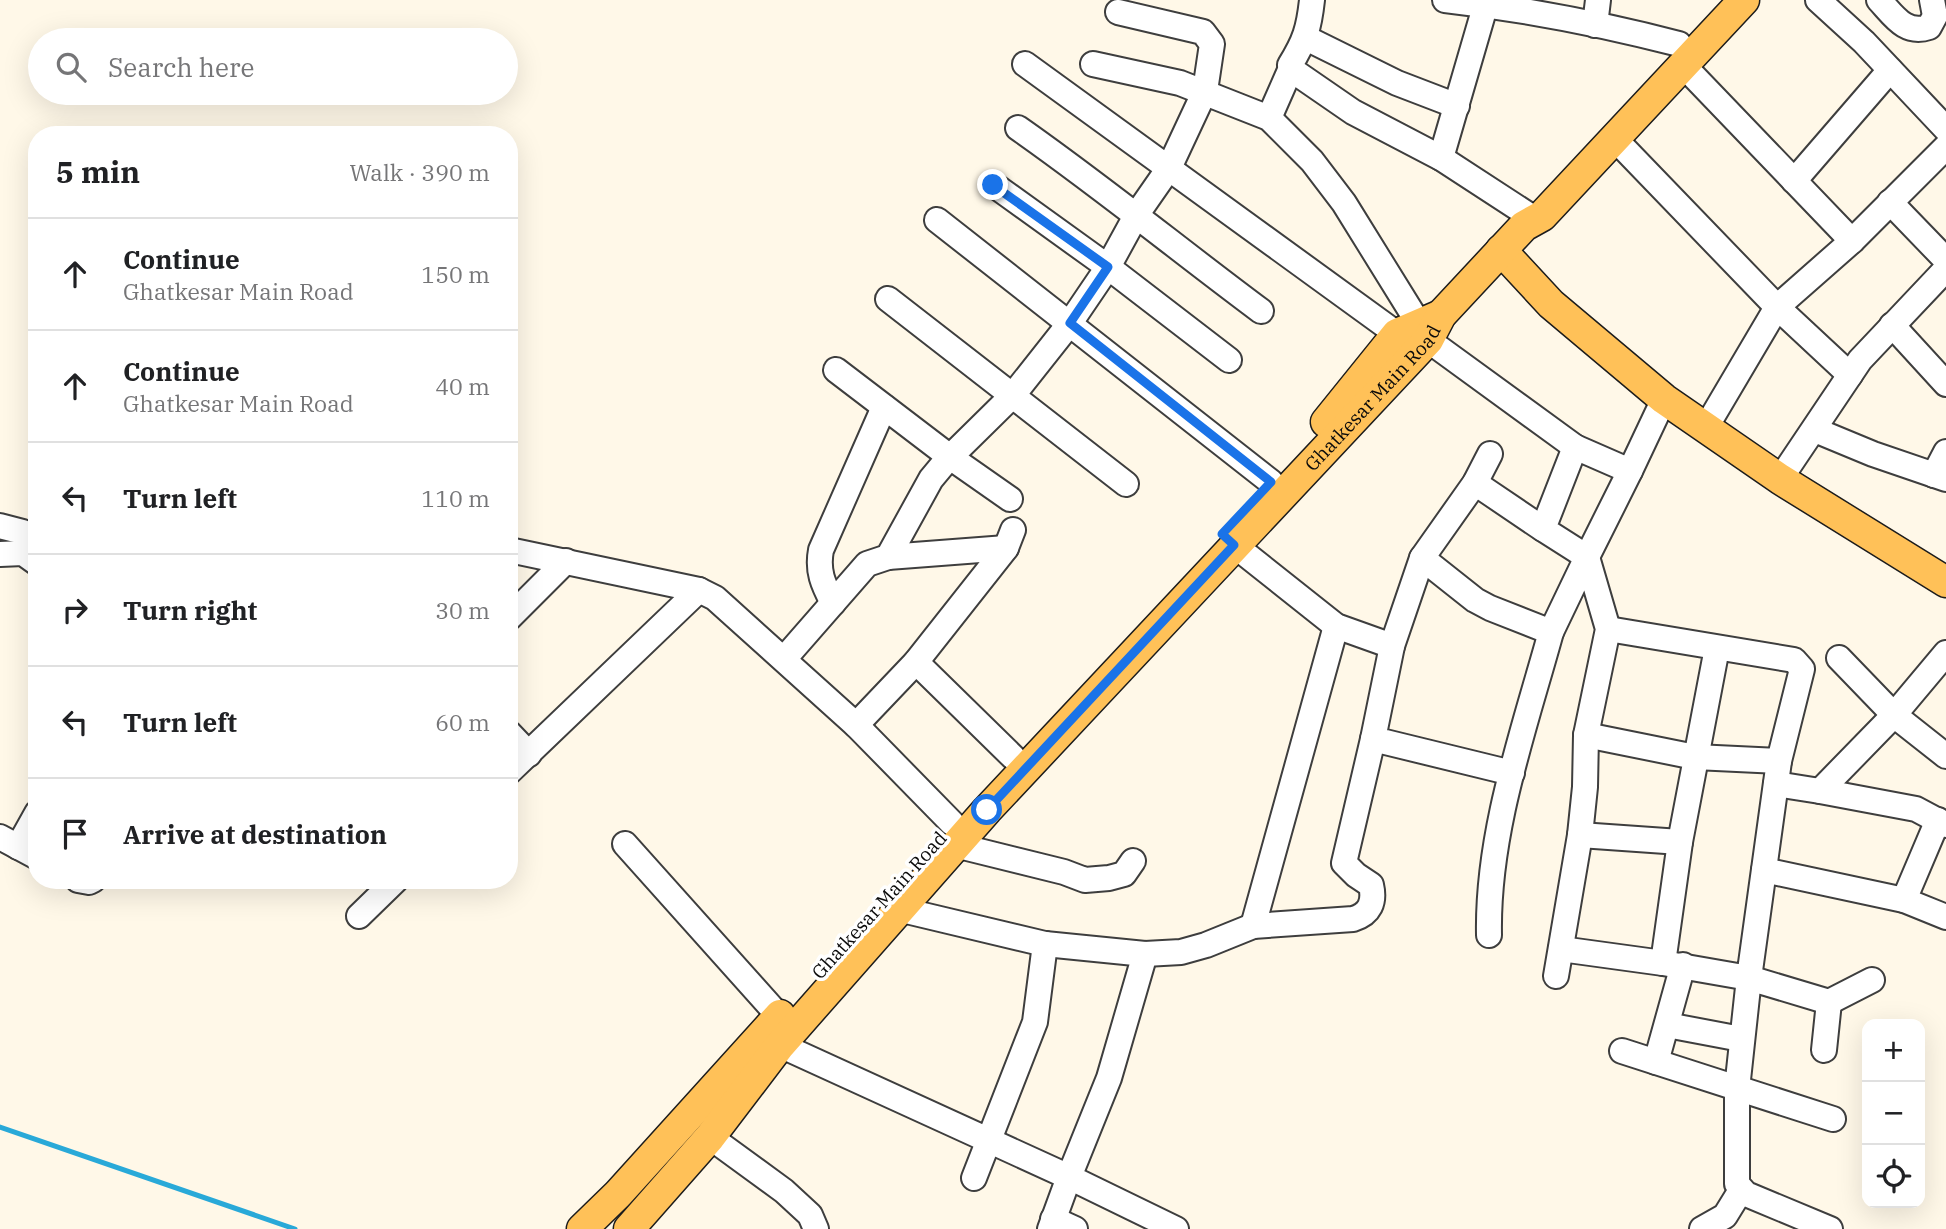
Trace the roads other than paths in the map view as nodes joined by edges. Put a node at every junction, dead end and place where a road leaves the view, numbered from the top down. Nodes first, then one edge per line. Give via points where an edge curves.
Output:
1 (1312, 0) edge
2 (1445, 0) edge
3 (1598, 0) edge
4 (1720, 0) edge
5 (1744, 0) edge
6 (1818, 0) edge
7 (1879, 0) edge
8 (1932, 0) edge
9 (1487, 2) edge
10 (1118, 12) dead end
11 (1595, 25) junction
12 (1306, 38) junction
13 (1681, 55) junction
14 (1025, 64) dead end
15 (1093, 64) dead end
16 (1291, 68) junction
17 (1890, 70) junction
18 (1205, 91) junction
19 (1457, 106) junction
20 (1269, 118) junction
21 (1018, 128) dead end
22 (1946, 129) edge
23 (1614, 138) junction
24 (1946, 147) edge
25 (1441, 158) junction
26 (1168, 168) junction
27 (1794, 181) junction
28 (993, 185) dead end
29 (1890, 202) junction
30 (1137, 214) junction
31 (937, 220) dead end
32 (1525, 220) junction
33 (1852, 241) junction
34 (1501, 250) junction
35 (1946, 260) edge
36 (1108, 267) junction
37 (1946, 270) edge
38 (888, 299) dead end
39 (1777, 307) junction
40 (1261, 311) dead end
41 (1070, 323) junction
42 (1892, 325) junction
43 (1421, 328) junction
44 (1229, 360) dead end
45 (835, 370) dead end
46 (1850, 375) junction
47 (1946, 384) edge
48 (1013, 395) junction
49 (1664, 399) junction
50 (884, 407) junction
51 (1705, 429) junction
52 (1815, 430) junction
53 (1575, 447) junction
54 (1946, 452) edge
55 (1490, 454) dead end
56 (950, 457) junction
57 (1630, 471) junction
58 (1940, 477) edge
59 (1780, 479) junction
60 (1271, 482) junction
61 (1475, 483) junction
62 (1126, 484) dead end
63 (1010, 499) dead end
64 (0, 526) edge
65 (1543, 529) junction
66 (28, 537) edge
67 (1228, 540) junction
68 (518, 552) edge
69 (0, 554) edge
70 (1587, 556) junction
71 (28, 557) edge
72 (888, 557) junction
73 (1422, 558) junction
74 (566, 561) junction
75 (1946, 582) edge
76 (699, 590) junction
77 (833, 603) junction
78 (518, 609) edge
79 (1336, 626) junction
80 (1608, 629) junction
81 (1551, 632) junction
82 (1392, 646) junction
83 (1717, 648) junction
84 (1946, 653) edge
85 (1839, 658) dead end
86 (784, 659) junction
87 (916, 662) junction
88 (1894, 715) junction
89 (856, 725) junction
90 (1586, 736) junction
91 (1373, 739) junction
92 (518, 743) edge
93 (528, 754) junction
94 (1946, 756) edge
95 (1013, 757) junction
96 (1695, 757) junction
97 (518, 763) edge
98 (1778, 772) junction
99 (1512, 773) junction
100 (1820, 791) junction
101 (1944, 823) edge
102 (28, 829) edge
103 (954, 834) junction
104 (1580, 835) junction
105 (1680, 842) junction
106 (625, 844) dead end
107 (18, 847) edge
108 (1133, 861) dead end
109 (1764, 870) junction
110 (387, 889) edge
111 (1904, 900) junction
112 (898, 909) junction
113 (359, 916) dead end
114 (1946, 917) edge
115 (1253, 926) junction
116 (1489, 935) dead end
117 (1045, 944) junction
118 (1561, 950) junction
119 (1144, 954) junction
120 (1673, 964) junction
121 (1556, 976) dead end
122 (1749, 978) junction
123 (1872, 980) dead end
124 (1829, 1002) junction
125 (1667, 1025) junction
126 (774, 1032) junction
127 (1741, 1039) junction
128 (1824, 1050) dead end
129 (1622, 1051) dead end
130 (1656, 1062) junction
131 (1737, 1089) junction
132 (1833, 1119) dead end
133 (710, 1137) junction
134 (988, 1139) junction
135 (1069, 1177) junction
136 (974, 1178) dead end
137 (1741, 1190) junction
138 (1059, 1226) edge
139 (582, 1229) edge
140 (629, 1229) edge
141 (816, 1229) edge
142 (1176, 1229) edge
143 (1702, 1229) edge
144 (1830, 1229) edge

1 - 12 street
2 - 9 street
3 - 11 street
4 - 13 main road, Ghatkesar Main Road
5 - 13 main road, Ghatkesar Main Road
6 - 17 street
7 - 8 street via 1903,25 1918,30 1929,27 1935,16
9 - 11 street
9 - 19 street
10 - 18 street via 1203,32 1212,44
11 - 13 street
12 - 16 street
12 - 19 street via 1397,83
13 - 23 main road, Ghatkesar Main Road
13 - 27 street
13 - 32 main road, Ghatkesar Main Road via 1531,203
14 - 26 street
15 - 18 street
16 - 20 street
16 - 25 street via 1353,112
17 - 22 street
17 - 27 street
18 - 20 street
18 - 26 street
19 - 25 street
20 - 43 street via 1312,161 1344,203
21 - 30 street
23 - 32 main road, Ghatkesar Main Road via 1542,216
23 - 39 street
24 - 29 street
25 - 32 street
26 - 30 street
26 - 43 street
27 - 33 street
28 - 36 street
29 - 33 street
29 - 35 street
30 - 36 street
30 - 40 street
31 - 41 street
32 - 34 main road, Ghatkesar Main Road
33 - 39 street
34 - 43 main road, Ghatkesar Main Road
34 - 49 main road via 1551,304
36 - 41 street
36 - 44 street
37 - 42 street
38 - 48 street
39 - 46 street
39 - 51 street
41 - 48 street
41 - 60 street
42 - 46 street
42 - 47 street
43 - 53 street
43 - 60 main road, Ghatkesar Main Road
43 - 67 main road, Ghatkesar Main Road
45 - 50 street
46 - 52 street
48 - 56 street
48 - 62 street
49 - 51 main road
49 - 57 street
50 - 56 street
50 - 77 street via 821,550 819,569
51 - 59 main road
52 - 58 street
52 - 59 street
53 - 57 street
53 - 65 street
54 - 58 street
55 - 61 street
56 - 63 street
56 - 72 street via 931,479
57 - 70 street
59 - 75 main road
60 - 67 main road, Ghatkesar Main Road
61 - 65 street
61 - 73 street
64 - 66 street
65 - 70 street
67 - 79 street
67 - 95 main road, Ghatkesar Main Road
67 - 103 main road, Ghatkesar Main Road
68 - 74 street
69 - 71 street
70 - 80 street
70 - 81 street
72 - 77 street via 867,564
72 - 87 street via 1010,539
73 - 81 street via 1475,600
73 - 82 street
74 - 76 street
74 - 78 street
76 - 86 street via 715,598
76 - 93 street
77 - 86 street
79 - 82 street
79 - 115 street
80 - 83 street
80 - 90 street
81 - 99 street
82 - 91 street
83 - 96 street
83 - 98 street via 1794,660 1802,669
84 - 88 street
85 - 88 street
86 - 89 street
87 - 89 street
87 - 95 street
88 - 94 street
88 - 100 street
89 - 103 street
90 - 96 street
90 - 104 street
91 - 99 street
91 - 115 street via 1344,863 1371,885 1369,911 1353,919
92 - 93 street
93 - 97 street
95 - 103 main road, Ghatkesar Main Road
96 - 98 street
96 - 105 street
98 - 100 street
98 - 109 street
99 - 116 street via 1492,868
100 - 101 street via 1916,809
101 - 111 street
102 - 107 street
103 - 108 street via 1085,880 1124,874
103 - 112 main road, Ghatkesar Main Road
103 - 126 main road, Ghatkesar Main Road
104 - 105 street
104 - 118 street
105 - 120 street
106 - 126 street
109 - 111 street
109 - 122 street
110 - 113 street
111 - 114 street
112 - 117 street
112 - 126 main road, Ghatkesar Main Road
115 - 119 street via 1181,952
117 - 119 street
117 - 134 street via 1035,1022
118 - 120 street
118 - 121 street
119 - 135 street via 1109,1078
120 - 122 street
120 - 125 street
122 - 124 street
122 - 127 street
123 - 124 street
124 - 128 street
125 - 127 street
125 - 130 street
126 - 133 main road, Ghatkesar Main Road
126 - 134 street
126 - 139 main road, Ghatkesar Main Road
127 - 131 street
129 - 130 street
130 - 131 street
131 - 132 street
131 - 137 street via 1735,1177
133 - 140 main road, Ghatkesar Main Road
133 - 141 street via 784,1191 810,1215
134 - 135 street
134 - 136 street
135 - 138 street
135 - 142 street
137 - 143 street via 1725,1216
137 - 144 street

